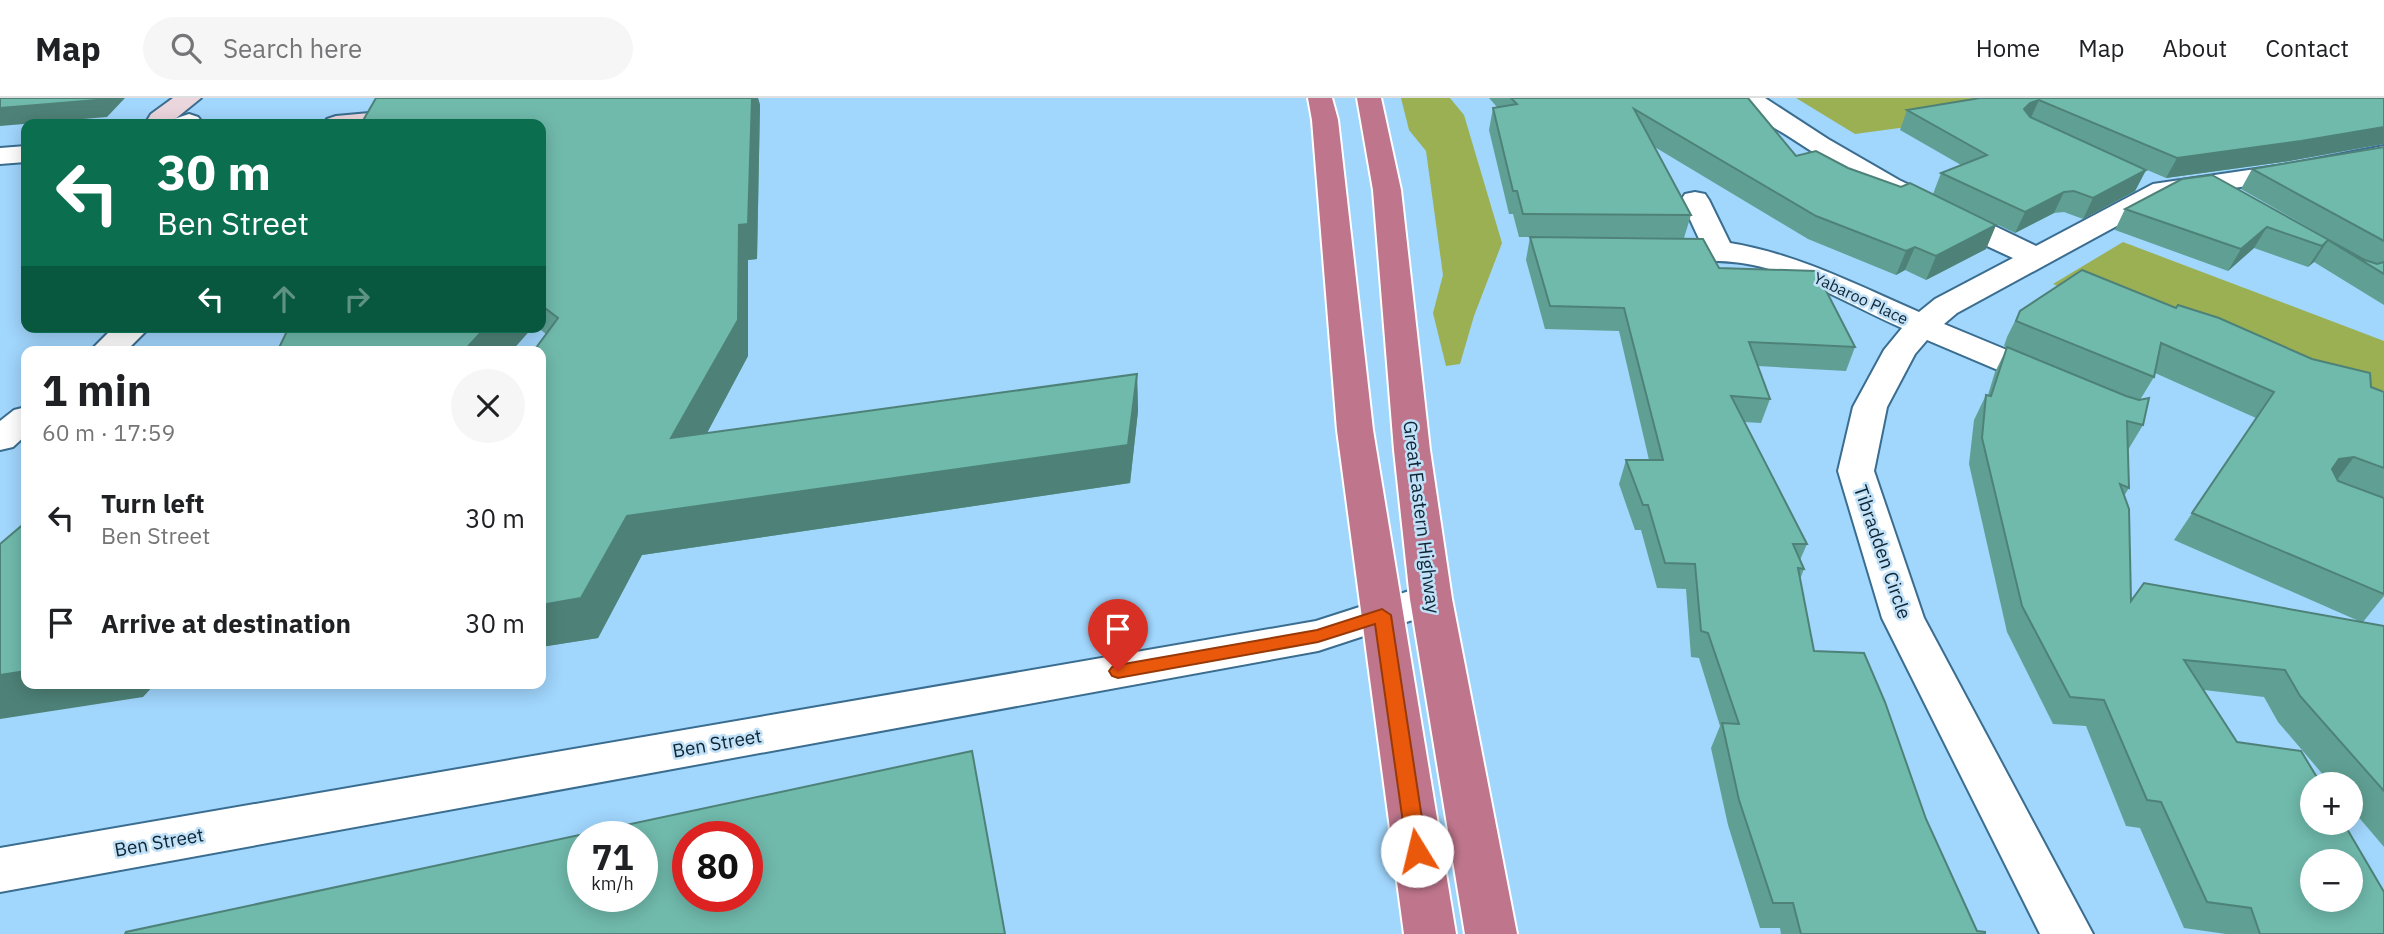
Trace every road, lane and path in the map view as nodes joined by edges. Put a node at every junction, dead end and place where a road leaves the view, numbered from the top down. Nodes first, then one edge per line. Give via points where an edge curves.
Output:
1 (1320, 98) edge
2 (1369, 98) edge
3 (1749, 98) edge
4 (1786, 98) edge
5 (188, 113) edge
6 (444, 114) edge
7 (159, 119) edge
8 (390, 119) edge
9 (21, 154) edge
10 (2384, 154) edge
11 (0, 156) edge
12 (2130, 175) edge
13 (2206, 184) junction
14 (2163, 190) junction
15 (1696, 200) dead end
16 (2243, 205) edge
17 (1627, 249) edge
18 (1719, 250) junction
19 (2052, 251) junction
20 (1922, 326) junction
21 (127, 333) edge
22 (112, 346) edge
23 (2074, 390) edge
24 (21, 421) edge
25 (0, 439) edge
26 (1431, 599) junction
27 (1382, 615) junction
28 (0, 870) edge
29 (1430, 934) edge
30 (1491, 934) edge
31 (2067, 934) edge

1 - 27 highway via 1355,430
2 - 26 highway, Great Eastern Highway via 1387,190
3 - 19 street via 1881,184
4 - 19 street via 1839,134 2011,220
5 - 7 street
6 - 8 street
9 - 11 street
10 - 13 street, Tibradden Circle
12 - 14 street
13 - 14 street, Tibradden Circle
13 - 16 street
14 - 19 street, Tibradden Circle
15 - 18 street
17 - 18 street, Yabaroo Place
18 - 20 street, Yabaroo Place via 1761,257 1805,273
19 - 20 street, Tibradden Circle via 1946,306
20 - 23 street, Yabaroo Place
20 - 31 street, Tibradden Circle via 1900,350 1870,407 1856,471 1903,618
21 - 22 street
24 - 25 street
26 - 27 street, Ben Street
26 - 30 highway, Great Eastern Highway
27 - 28 street, Ben Street via 1318,636
27 - 29 highway

